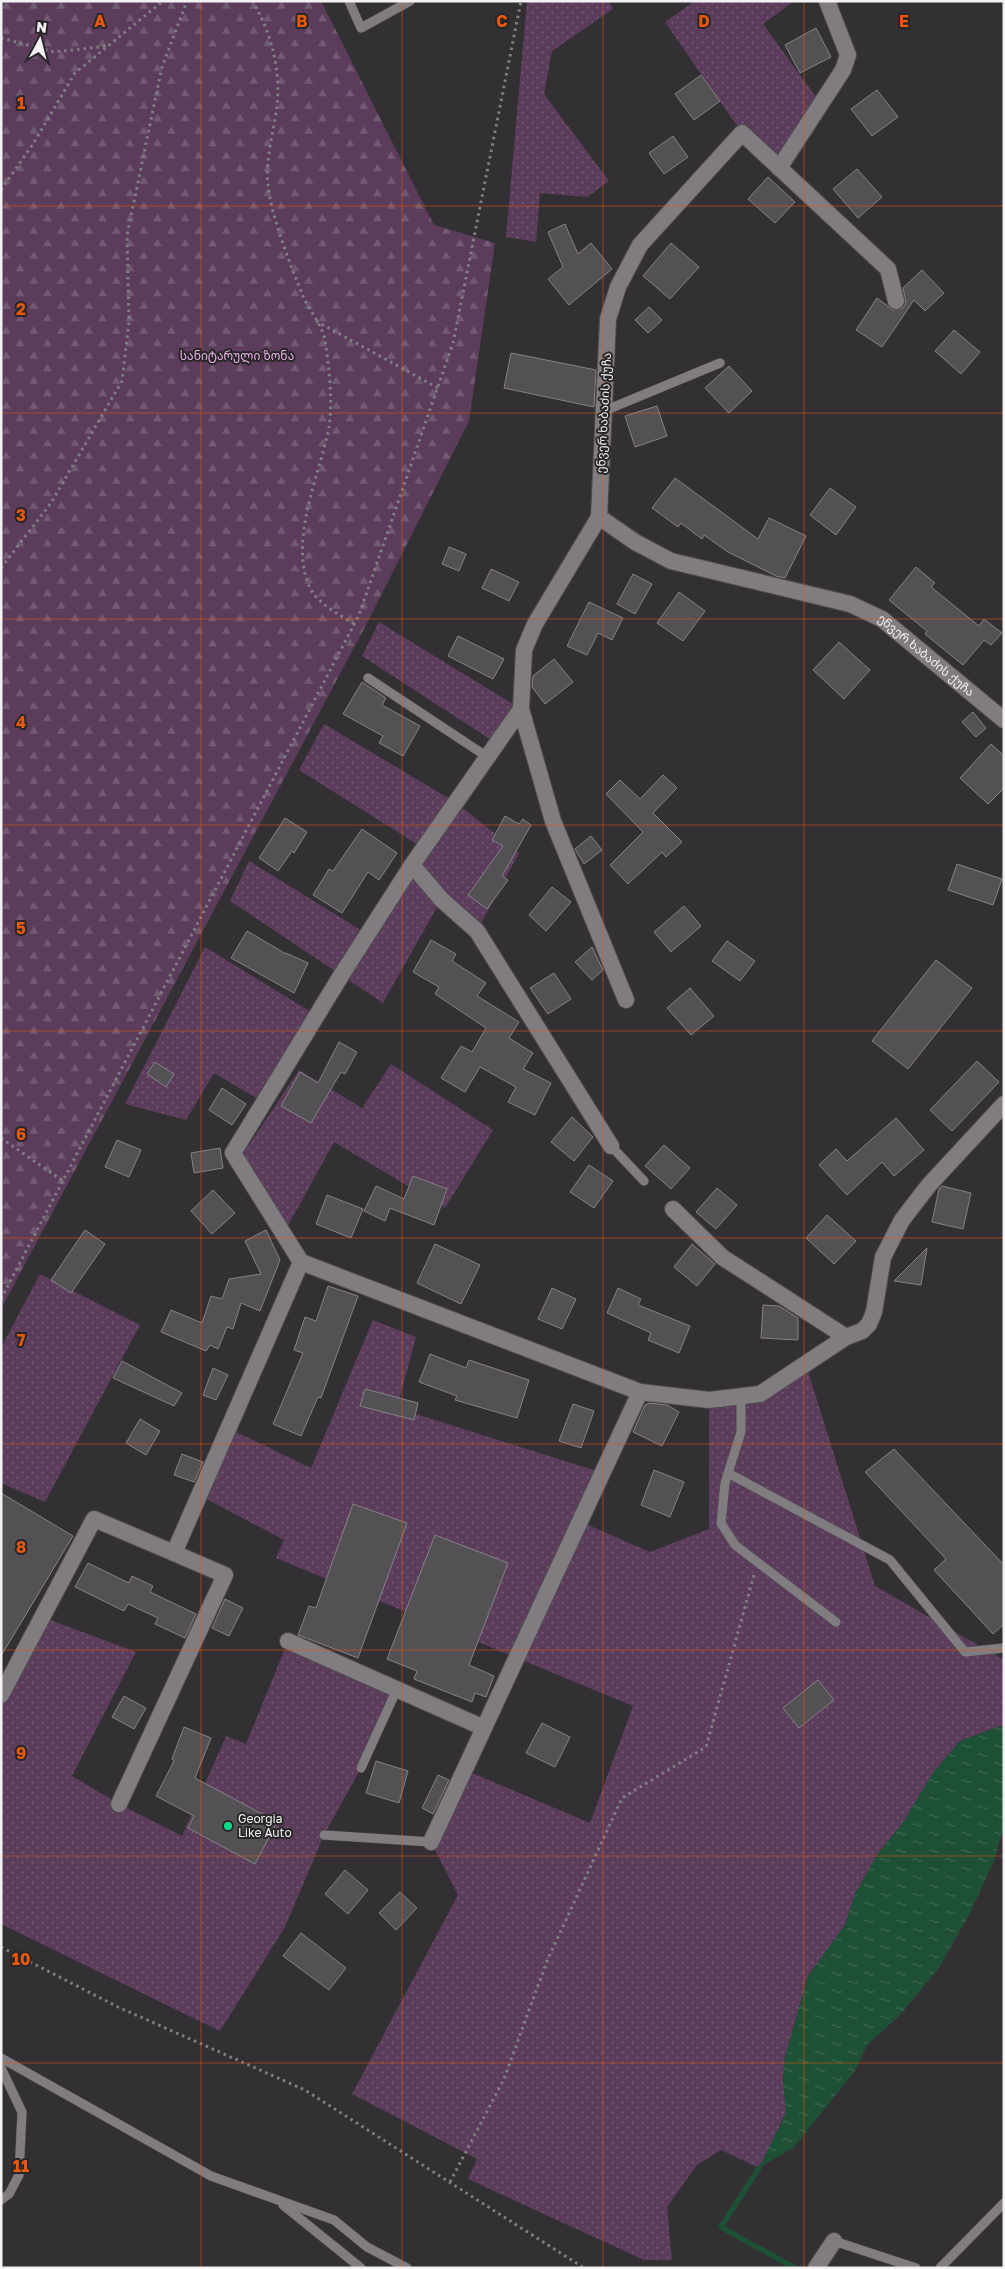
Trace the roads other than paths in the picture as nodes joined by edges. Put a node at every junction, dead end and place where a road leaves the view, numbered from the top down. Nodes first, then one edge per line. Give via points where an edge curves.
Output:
1 (349, 1) edge
2 (410, 1) edge
3 (828, 1) edge
4 (779, 168) junction
5 (896, 301) dead end
6 (720, 363) dead end
7 (604, 411) junction
8 (599, 517) junction
9 (368, 678) dead end
10 (521, 709) junction
11 (1004, 720) edge
12 (486, 756) junction
13 (412, 865) junction
14 (626, 1000) dead end
15 (1004, 1104) edge
16 (611, 1146) joint
17 (644, 1181) dead end
18 (673, 1209) dead end
19 (301, 1262) junction
20 (846, 1337) junction
21 (640, 1392) junction
22 (741, 1396) junction
23 (728, 1473) junction
24 (174, 1552) junction
25 (836, 1622) dead end
26 (288, 1640) dead end
27 (1004, 1648) edge
28 (397, 1689) junction
29 (1, 1695) edge
30 (484, 1728) junction
31 (361, 1768) dead end
32 (119, 1804) dead end
33 (324, 1835) dead end
34 (431, 1842) joint
35 (1, 2058) edge
36 (1, 2068) edge
37 (1, 2200) edge
38 (277, 2200) junction
39 (1004, 2203) edge
40 (834, 2241) joint
41 (361, 2268) edge
42 (407, 2268) edge
43 (816, 2268) edge
44 (916, 2268) edge
45 (940, 2268) edge

1 - 2 lane via 361,28
3 - 4 street via 848,54 843,70
4 - 5 street via 888,270
4 - 7 street, ენვერ ხაბაძის ქუჩა via 742,133 640,245 618,287 608,320
6 - 7 lane
7 - 8 street, ენვერ ხაბაძის ქუჩა
8 - 10 street via 535,624 524,650
8 - 11 street, ენვერ ხაბაძის ქუჩა via 635,542 671,561 850,604 882,619
9 - 12 lane
10 - 12 street
10 - 14 street via 553,821
12 - 13 street
13 - 16 street via 442,900 477,931
13 - 19 street via 234,1154
15 - 20 street via 929,1185 902,1220 884,1257 869,1324 862,1331
16 - 17 lane
18 - 20 street via 722,1257
19 - 21 street
19 - 24 street
20 - 22 street via 760,1394
21 - 22 street via 709,1400
21 - 30 street
22 - 23 lane via 742,1432
23 - 25 lane via 722,1523 735,1545
23 - 27 lane via 890,1560 965,1652
24 - 29 street via 94,1519
24 - 32 street via 225,1575
26 - 28 street
28 - 30 street
28 - 31 lane
30 - 34 street
33 - 34 lane
35 - 38 lane via 211,2176
36 - 37 lane via 22,2112 19,2175 9,2194
38 - 41 lane
38 - 42 lane via 334,2220 367,2247
39 - 45 lane
40 - 43 street
40 - 44 lane

